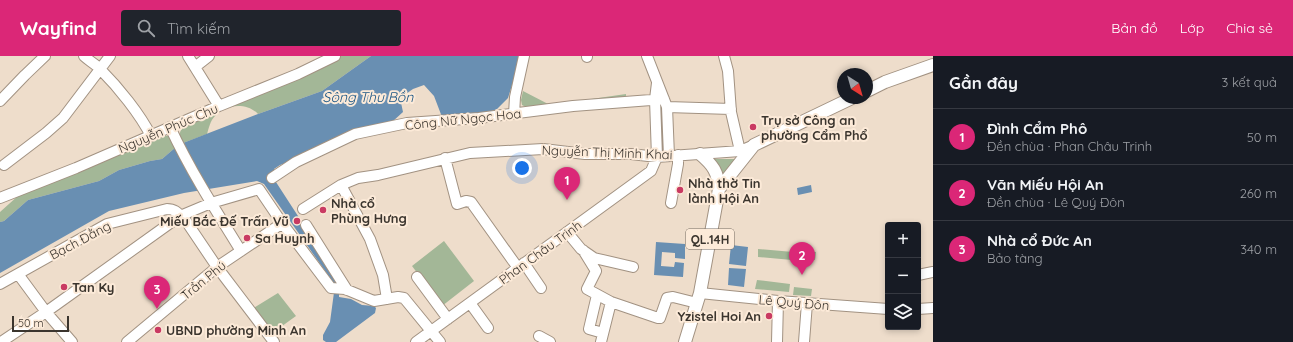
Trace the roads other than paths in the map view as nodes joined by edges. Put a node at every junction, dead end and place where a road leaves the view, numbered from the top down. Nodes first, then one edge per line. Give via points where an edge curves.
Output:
1 (45, 56) edge
2 (84, 56) edge
3 (110, 56) edge
4 (188, 56) edge
5 (209, 56) edge
6 (335, 56) edge
7 (524, 56) edge
8 (646, 56) edge
9 (724, 56) edge
10 (931, 62) edge
11 (196, 67) junction
12 (101, 68) junction
13 (873, 88) edge
14 (0, 101) edge
15 (662, 102) junction
16 (839, 104) edge
17 (219, 106) junction
18 (731, 109) junction
19 (514, 114) junction
20 (170, 127) junction
21 (151, 136) junction
22 (754, 145) junction
23 (740, 151) junction
24 (700, 154) junction
25 (673, 155) junction
26 (657, 157) junction
27 (445, 158) junction
28 (4, 165) dead end
29 (272, 178) dead end
30 (341, 185) junction
31 (719, 189) junction
32 (0, 198) edge
33 (209, 200) junction
34 (671, 203) dead end
35 (303, 209) dead end
36 (180, 216) junction
37 (283, 223) junction
38 (306, 225) dead end
39 (567, 232) junction
40 (583, 250) junction
41 (241, 251) junction
42 (521, 266) junction
43 (217, 267) junction
44 (632, 267) dead end
45 (933, 272) edge
46 (18, 274) junction
47 (921, 274) edge
48 (418, 276) dead end
49 (0, 284) edge
50 (541, 288) dead end
51 (346, 290) junction
52 (597, 295) junction
53 (698, 298) junction
54 (387, 299) junction
55 (778, 301) junction
56 (611, 302) junction
57 (470, 303) junction
58 (807, 303) junction
59 (933, 308) edge
60 (885, 309) edge
61 (921, 309) edge
62 (46, 312) junction
63 (448, 319) junction
64 (488, 328) dead end
65 (431, 331) junction
66 (539, 336) dead end
67 (602, 337) edge
68 (1, 342) edge
69 (72, 342) edge
70 (129, 342) edge
71 (274, 342) edge
72 (416, 342) edge
73 (440, 342) edge
74 (550, 342) edge
75 (685, 342) edge
76 (777, 342) edge
77 (804, 342) edge

1 - 14 street via 24,74
2 - 12 street
3 - 12 street
4 - 11 street
5 - 11 street
6 - 17 street, Nguyễn Phúc Chu
7 - 19 street
8 - 15 street
9 - 18 street via 728,71
10 - 13 main road
11 - 17 street
12 - 21 street
12 - 28 street via 63,118
15 - 18 street, Công Nữ Ngọc Hoa
15 - 19 street, Công Nữ Ngọc Hoa via 573,106
15 - 25 street
15 - 26 street
16 - 22 main road, QL.14H
17 - 20 street, Nguyễn Phúc Chu
18 - 23 street
19 - 29 street, Công Nữ Ngọc Hoa via 407,123 355,134 296,162
20 - 21 street, Nguyễn Phúc Chu
20 - 33 street
21 - 32 street, Nguyễn Phúc Chu
22 - 23 street, Nguyễn Thị Minh Khai
22 - 31 main road, QL.14H
23 - 24 street, Nguyễn Thị Minh Khai
24 - 25 street, Nguyễn Thị Minh Khai
24 - 31 main road via 715,169 719,178
25 - 26 street, Nguyễn Thị Minh Khai
25 - 34 street via 678,164
26 - 27 street, Nguyễn Thị Minh Khai via 585,154 543,149 470,152
26 - 39 street, Phan Châu Trinh via 651,171
27 - 30 street, Nguyễn Thị Minh Khai via 358,178
27 - 42 street via 457,204 471,202
30 - 35 street, Nguyễn Thị Minh Khai
30 - 54 street via 370,239 383,275
31 - 53 main road, QL.14H
33 - 36 street
33 - 37 street via 260,188
33 - 41 street
36 - 43 street
36 - 46 street, Bạch Đằng via 177,211 166,209 107,224
36 - 62 street
37 - 41 street, Trần Phú
37 - 51 street via 331,288
38 - 51 street
39 - 40 street
39 - 42 street, Phan Châu Trinh
40 - 44 street via 594,258
40 - 52 street via 596,271 587,290
41 - 43 street, Trần Phú
42 - 50 street
42 - 57 street, Phan Châu Trinh
43 - 70 street, Trần Phú
43 - 71 street
45 - 47 street
46 - 49 street, Bạch Đằng
46 - 62 street
48 - 63 street
51 - 54 street via 374,301
52 - 56 street
52 - 67 street via 589,329
53 - 55 street, Lê Quý Đôn
53 - 56 street, Lê Quý Đôn via 667,298 660,318
53 - 75 main road, QL.14H
54 - 65 street via 404,298
55 - 58 street, Lê Quý Đôn
55 - 76 street
56 - 67 street
57 - 63 street, Phan Châu Trinh
57 - 64 street
58 - 60 street, Lê Quý Đôn
58 - 77 street
59 - 61 street
62 - 68 street
62 - 69 street
63 - 65 street, Phan Châu Trinh
65 - 72 street, Phan Châu Trinh
65 - 73 street
66 - 74 street

